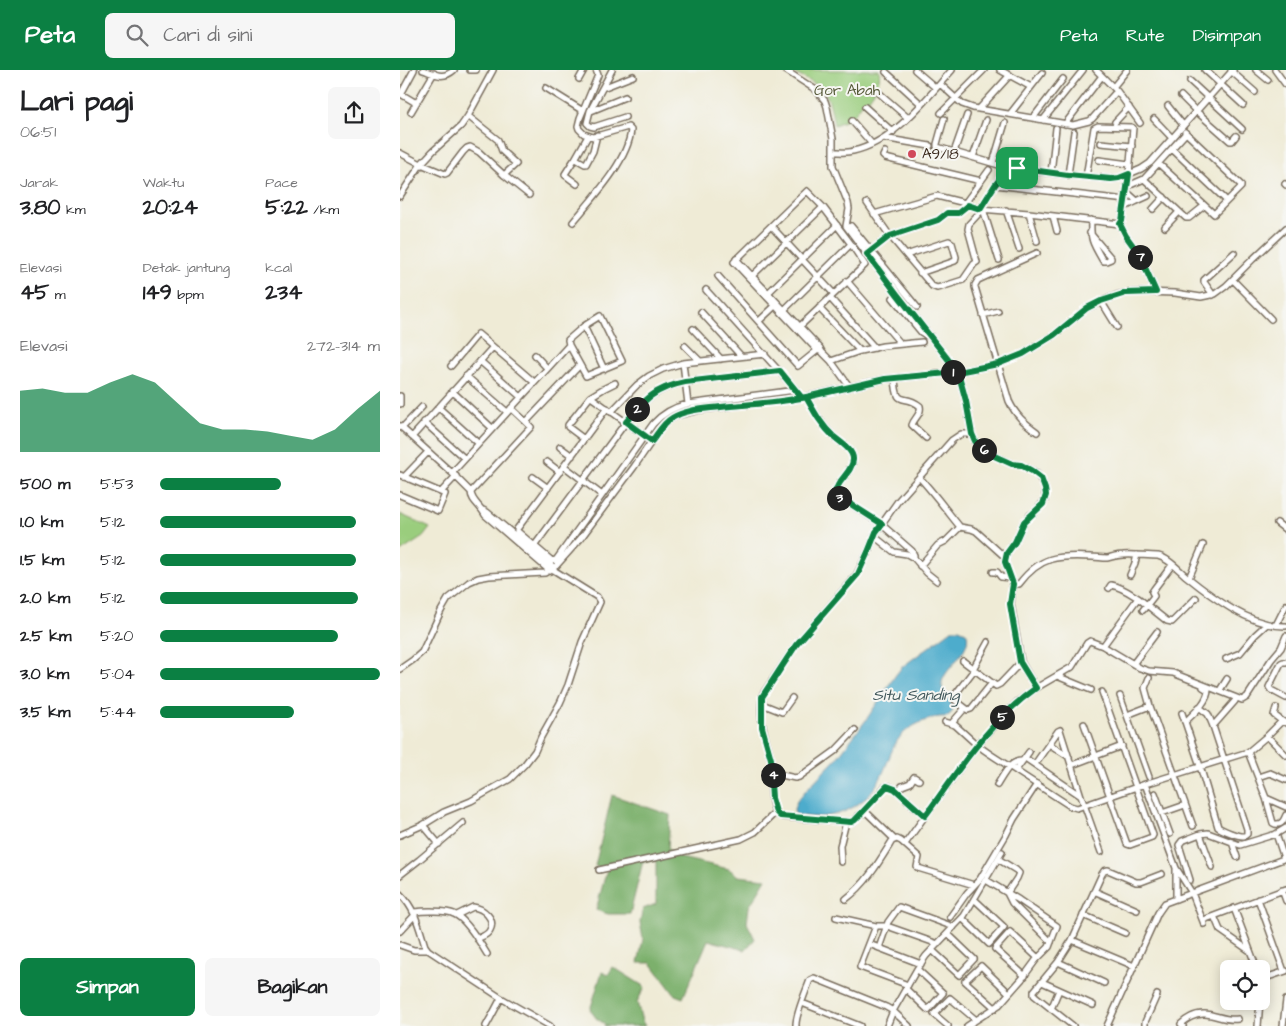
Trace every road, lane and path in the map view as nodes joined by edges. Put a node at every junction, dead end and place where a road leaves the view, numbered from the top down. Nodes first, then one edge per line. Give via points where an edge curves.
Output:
1 (414, 70) edge
2 (423, 70) edge
3 (454, 70) edge
4 (470, 70) edge
5 (476, 70) edge
6 (584, 70) edge
7 (596, 70) edge
8 (612, 70) edge
9 (785, 70) edge
10 (915, 70) edge
11 (984, 70) edge
12 (1000, 70) edge
13 (1083, 70) edge
14 (1096, 70) edge
15 (1127, 70) edge
16 (1205, 70) edge
17 (1232, 70) edge
18 (1256, 70) edge
19 (1275, 70) edge
20 (491, 71) edge
21 (949, 71) edge
22 (794, 72) edge
23 (886, 72) dead end
24 (434, 73) junction
25 (1042, 73) dead end
26 (1010, 75) junction
27 (633, 76) dead end
28 (1102, 76) junction
29 (579, 78) dead end
30 (1063, 79) dead end
31 (1268, 80) dead end
32 (1190, 81) dead end
33 (1220, 84) junction
34 (1286, 85) edge
35 (938, 86) junction
36 (604, 87) junction
37 (1031, 87) junction
38 (546, 88) dead end
39 (1115, 88) junction
40 (878, 92) dead end
41 (1255, 92) dead end
42 (1181, 96) dead end
43 (625, 97) dead end
44 (956, 98) junction
45 (1208, 98) junction
46 (416, 103) junction
47 (921, 104) junction
48 (1243, 104) dead end
49 (1168, 106) dead end
50 (865, 107) dead end
51 (1129, 107) junction
52 (979, 109) junction
53 (583, 111) junction
54 (590, 111) junction
55 (1196, 111) junction
56 (411, 112) dead end
57 (941, 113) dead end
58 (1010, 114) junction
59 (967, 115) dead end
60 (468, 116) junction
61 (625, 118) dead end
62 (908, 118) junction
63 (1033, 118) junction
64 (944, 119) dead end
65 (1154, 119) dead end
66 (986, 120) dead end
67 (1043, 120) junction
68 (852, 121) dead end
69 (1115, 122) dead end
70 (1140, 122) dead end
71 (1005, 123) dead end
72 (1064, 124) junction
73 (1056, 128) dead end
74 (1183, 129) junction
75 (1242, 129) dead end
76 (893, 132) junction
77 (1074, 132) dead end
78 (597, 135) junction
79 (588, 136) junction
80 (1236, 136) dead end
81 (883, 138) junction
82 (1172, 138) junction
83 (1101, 143) dead end
84 (872, 144) junction
85 (930, 146) dead end
86 (1132, 146) junction
87 (1172, 149) junction
88 (834, 152) junction
89 (885, 152) dead end
90 (954, 152) junction
91 (400, 153) edge
92 (973, 158) junction
93 (575, 159) junction
94 (1099, 160) dead end
95 (994, 163) junction
96 (421, 164) junction
97 (1129, 164) junction
98 (1159, 164) junction
99 (989, 170) dead end
100 (1007, 170) junction
101 (1051, 173) junction
102 (504, 175) junction
103 (1068, 175) junction
104 (1086, 177) junction
105 (1144, 179) junction
106 (981, 181) junction
107 (1128, 182) junction
108 (577, 184) dead end
109 (995, 185) junction
110 (529, 195) dead end
111 (400, 196) edge
112 (1148, 196) dead end
113 (1164, 197) junction
114 (1126, 200) junction
115 (1228, 200) junction
116 (1137, 201) junction
117 (867, 203) dead end
118 (966, 204) junction
119 (1204, 206) junction
120 (823, 207) junction
121 (1125, 207) junction
122 (1153, 208) dead end
123 (982, 209) junction
124 (1006, 210) junction
125 (1179, 212) junction
126 (1029, 213) junction
127 (874, 214) junction
128 (1053, 216) junction
129 (1091, 220) junction
130 (573, 222) dead end
131 (1120, 224) junction
132 (837, 225) junction
133 (771, 226) junction
134 (851, 226) dead end
135 (1165, 227) dead end
136 (1286, 228) edge
137 (1057, 231) dead end
138 (1090, 232) junction
139 (890, 236) junction
140 (1037, 241) dead end
141 (786, 242) junction
142 (851, 244) junction
143 (1019, 249) dead end
144 (869, 252) junction
145 (1037, 253) dead end
146 (1234, 253) dead end
147 (906, 255) junction
148 (802, 259) junction
149 (999, 260) dead end
150 (977, 262) junction
151 (979, 269) dead end
152 (920, 273) junction
153 (718, 276) dead end
154 (751, 277) junction
155 (818, 277) junction
156 (1233, 280) junction
157 (847, 281) junction
158 (706, 290) dead end
159 (1156, 292) junction
160 (768, 293) junction
161 (897, 294) junction
162 (1213, 295) junction
163 (832, 296) junction
164 (1101, 301) junction
165 (776, 305) junction
166 (819, 308) junction
167 (908, 309) junction
168 (782, 311) junction
169 (998, 311) dead end
170 (702, 312) dead end
171 (984, 316) junction
172 (1271, 319) dead end
173 (759, 321) junction
174 (584, 326) junction
175 (1116, 327) dead end
176 (798, 328) junction
177 (693, 329) dead end
178 (930, 336) junction
179 (922, 342) dead end
180 (901, 344) junction
181 (569, 345) junction
182 (685, 346) dead end
183 (493, 347) junction
184 (875, 348) junction
185 (819, 350) junction
186 (860, 351) junction
187 (765, 354) junction
188 (535, 355) dead end
189 (741, 356) junction
190 (721, 359) junction
191 (480, 360) junction
192 (700, 361) junction
193 (831, 361) junction
194 (683, 363) junction
195 (998, 364) junction
196 (580, 365) junction
197 (451, 366) dead end
198 (547, 368) junction
199 (604, 369) junction
200 (780, 371) junction
201 (958, 372) junction
202 (466, 376) junction
203 (895, 378) junction
204 (534, 382) junction
205 (685, 382) junction
206 (616, 383) dead end
207 (849, 386) junction
208 (796, 390) junction
209 (452, 391) junction
210 (400, 396) edge
211 (521, 397) junction
212 (590, 397) junction
213 (804, 397) junction
214 (400, 404) edge
215 (688, 404) junction
216 (422, 406) dead end
217 (438, 406) junction
218 (509, 410) junction
219 (609, 410) junction
220 (424, 422) junction
221 (526, 422) junction
222 (626, 422) junction
223 (401, 427) edge
224 (492, 428) junction
225 (1037, 432) dead end
226 (972, 434) junction
227 (645, 436) junction
228 (412, 437) junction
229 (926, 438) dead end
230 (584, 439) junction
231 (652, 441) junction
232 (478, 443) junction
233 (560, 447) dead end
234 (428, 452) junction
235 (572, 456) junction
236 (464, 458) junction
237 (547, 462) dead end
238 (564, 466) junction
239 (560, 472) junction
240 (454, 474) junction
241 (402, 476) edge
242 (533, 477) dead end
243 (919, 477) junction
244 (583, 481) junction
245 (548, 488) junction
246 (441, 492) junction
247 (471, 492) junction
248 (400, 495) edge
249 (602, 496) junction
250 (1277, 523) dead end
251 (882, 524) junction
252 (960, 527) junction
253 (1286, 530) edge
254 (874, 536) junction
255 (534, 545) junction
256 (1203, 545) dead end
257 (1137, 555) junction
258 (914, 558) junction
259 (1006, 558) junction
260 (1172, 565) junction
261 (920, 566) junction
262 (552, 569) junction
263 (993, 572) dead end
264 (1130, 575) dead end
265 (1010, 578) junction
266 (1189, 578) junction
267 (936, 581) dead end
268 (1013, 584) junction
269 (1109, 588) dead end
270 (1138, 598) junction
271 (1196, 598) dead end
272 (1147, 605) junction
273 (1286, 605) edge
274 (1143, 610) dead end
275 (1268, 624) junction
276 (1276, 625) junction
277 (1286, 626) edge
278 (1157, 632) dead end
279 (1286, 636) edge
280 (988, 642) dead end
281 (1103, 646) junction
282 (1226, 659) dead end
283 (963, 661) dead end
284 (1020, 662) junction
285 (1286, 662) edge
286 (1133, 664) junction
287 (400, 669) edge
288 (974, 669) junction
289 (1057, 676) junction
290 (1149, 678) dead end
291 (1227, 679) dead end
292 (1186, 680) dead end
293 (992, 684) junction
294 (1036, 688) junction
295 (1091, 690) dead end
296 (1220, 690) junction
297 (1102, 692) dead end
298 (1120, 696) dead end
299 (792, 698) dead end
300 (1286, 698) edge
301 (1235, 701) dead end
302 (762, 704) junction
303 (1150, 706) junction
304 (1199, 707) junction
305 (965, 708) junction
306 (1276, 708) dead end
307 (1182, 713) dead end
308 (1208, 714) junction
309 (1127, 715) junction
310 (1218, 720) junction
311 (945, 722) dead end
312 (1185, 722) junction
313 (1285, 723) edge
314 (952, 724) junction
315 (1084, 724) dead end
316 (1213, 726) junction
317 (855, 730) dead end
318 (1267, 736) junction
319 (1049, 744) junction
320 (978, 745) junction
321 (1122, 746) junction
322 (1029, 752) dead end
323 (1248, 752) junction
324 (1286, 755) edge
325 (1096, 756) junction
326 (1069, 757) junction
327 (1224, 759) junction
328 (1025, 760) junction
329 (1035, 764) junction
330 (1072, 765) junction
331 (1200, 766) junction
332 (1013, 768) junction
333 (773, 774) junction
334 (1175, 775) junction
335 (1149, 777) dead end
336 (1258, 777) junction
337 (918, 780) dead end
338 (1286, 780) edge
339 (1037, 784) junction
340 (1145, 784) junction
341 (997, 785) dead end
342 (1137, 788) junction
343 (898, 792) junction
344 (1155, 793) dead end
345 (1081, 796) junction
346 (1111, 797) junction
347 (1266, 798) junction
348 (1185, 805) junction
349 (1085, 806) junction
350 (1286, 808) edge
351 (864, 810) junction
352 (776, 812) junction
353 (1162, 813) junction
354 (1286, 815) edge
355 (925, 816) junction
356 (846, 822) junction
357 (463, 823) dead end
358 (423, 825) junction
359 (1193, 826) dead end
360 (1286, 828) edge
361 (1170, 834) dead end
362 (1200, 834) junction
363 (1276, 834) junction
364 (400, 835) edge
365 (894, 840) junction
366 (1232, 842) junction
367 (439, 844) junction
368 (905, 844) junction
369 (1002, 852) dead end
370 (1101, 852) dead end
371 (1237, 857) dead end
372 (1285, 858) edge
373 (998, 859) junction
374 (841, 862) dead end
375 (1212, 867) dead end
376 (1176, 868) junction
377 (599, 870) dead end
378 (1162, 874) dead end
379 (400, 875) edge
380 (986, 880) junction
381 (1190, 880) dead end
382 (974, 885) junction
383 (1284, 889) edge
384 (1094, 891) junction
385 (1192, 892) junction
386 (1007, 893) junction
387 (400, 894) edge
388 (846, 899) dead end
389 (974, 899) junction
390 (1176, 899) junction
391 (1258, 899) junction
392 (1286, 901) edge
393 (1234, 908) junction
394 (1137, 910) dead end
395 (415, 914) junction
396 (1084, 915) junction
397 (457, 916) junction
398 (1214, 916) junction
399 (836, 917) dead end
400 (950, 917) dead end
401 (962, 918) junction
402 (876, 926) junction
403 (887, 926) junction
404 (954, 927) junction
405 (400, 931) edge
406 (1125, 933) dead end
407 (948, 934) junction
408 (477, 940) junction
409 (1072, 940) junction
410 (1051, 942) junction
411 (869, 944) junction
412 (938, 944) junction
413 (400, 945) edge
414 (879, 948) junction
415 (428, 950) junction
416 (932, 950) junction
417 (1250, 951) junction
418 (487, 954) dead end
419 (1038, 958) junction
420 (1254, 960) edge
421 (1058, 962) junction
422 (1134, 966) junction
423 (919, 967) junction
424 (1285, 971) edge
425 (1025, 976) junction
426 (1270, 976) edge
427 (1042, 982) junction
428 (1104, 983) dead end
429 (907, 987) junction
430 (1059, 990) junction
431 (1009, 994) junction
432 (1156, 995) dead end
433 (501, 998) junction
434 (1286, 1000) edge
435 (802, 1003) junction
436 (1093, 1005) dead end
437 (994, 1008) junction
438 (1051, 1009) junction
439 (1259, 1010) edge
440 (893, 1011) junction
441 (976, 1020) junction
442 (1236, 1022) edge
443 (486, 1026) edge
444 (550, 1026) edge
445 (796, 1026) edge
446 (860, 1026) edge
447 (887, 1026) edge
448 (909, 1026) edge
449 (948, 1026) edge
450 (967, 1026) edge
451 (1073, 1026) edge
452 (1107, 1026) edge
453 (1145, 1026) edge
454 (1183, 1026) edge
455 (1258, 1026) edge
456 (1284, 1026) edge

1 - 46 street via 401,94
2 - 24 street
3 - 24 street via 444,76
4 - 5 street
6 - 29 street
7 - 53 street via 598,75
8 - 36 street
9 - 22 street
10 - 35 street
11 - 44 street
12 - 26 street
13 - 67 street
14 - 28 street
15 - 39 street
16 - 33 street
17 - 33 street
17 - 41 street
18 - 31 street
19 - 34 street
20 - 60 street
21 - 35 street
22 - 88 street via 825,101
23 - 47 street
24 - 46 street
25 - 37 street
26 - 37 street
26 - 52 street
27 - 36 street
28 - 39 street
28 - 72 street
30 - 63 street
32 - 45 street
33 - 45 street
33 - 48 street
35 - 44 street
35 - 47 street
36 - 54 street
37 - 58 street
38 - 53 street
39 - 51 street
39 - 72 street via 1089,121
40 - 62 street
42 - 55 street
43 - 54 street
44 - 52 street via 966,106
44 - 57 street
45 - 55 street
45 - 75 street
46 - 56 street
47 - 62 street
49 - 74 street
50 - 76 street
51 - 69 street
51 - 70 street
52 - 58 street
53 - 79 street via 578,126
54 - 61 street via 587,123 592,127
55 - 74 street
55 - 80 street via 1230,141
58 - 63 street
59 - 90 street
60 - 96 street
60 - 102 street via 498,140 502,151 516,164
62 - 76 street
63 - 67 street
64 - 90 street via 937,146
65 - 82 street
66 - 92 street
67 - 72 street
68 - 84 street
71 - 95 street
73 - 101 street
74 - 82 street
74 - 87 street
74 - 115 street via 1241,185
76 - 81 street
77 - 103 street
78 - 79 street
78 - 93 street via 586,164
78 - 130 street via 628,126 632,130 618,165
79 - 93 street
81 - 84 street
81 - 85 street
82 - 107 street
83 - 86 street
84 - 88 street via 852,152
86 - 97 street
86 - 104 street via 1132,127 1095,127
87 - 98 street
87 - 115 street
88 - 144 street via 834,168 849,209 846,226
89 - 106 street via 883,156 886,158
90 - 92 street
91 - 96 street
92 - 95 street
93 - 108 street via 565,175
94 - 97 street
95 - 100 street
96 - 102 street via 447,173 470,147
96 - 111 street
97 - 107 street
98 - 105 street
98 - 119 street
99 - 106 street
100 - 101 street
100 - 109 street
101 - 103 street
102 - 110 street
103 - 104 street
104 - 107 street via 1119,178
105 - 107 street
105 - 113 street
106 - 118 street
107 - 114 street
107 - 116 street
109 - 114 street
109 - 123 street
112 - 116 street
113 - 122 street
113 - 125 street
114 - 121 street
115 - 119 street via 1214,214
116 - 121 street
117 - 127 street
118 - 123 street
118 - 127 street via 937,196
118 - 139 street via 958,213 947,213 938,220
119 - 125 street via 1188,219
120 - 132 street
120 - 133 street via 807,191
120 - 141 street
121 - 131 street
123 - 124 street
123 - 149 street
123 - 150 street via 968,229
124 - 126 street
124 - 143 street
125 - 135 street
126 - 128 street
126 - 140 street
127 - 139 street
128 - 129 street
128 - 137 street
129 - 131 street
129 - 138 street
131 - 159 street via 1139,254
132 - 142 street
132 - 148 street
133 - 141 street
133 - 154 street via 736,259
134 - 144 street
136 - 156 street
138 - 138 street via 1091,241 1103,261 1111,259
139 - 144 street
139 - 147 street
141 - 148 street
141 - 154 street
142 - 155 street
142 - 157 street via 865,265
144 - 161 street
144 - 167 street via 916,305
145 - 171 street via 976,282
146 - 162 street via 1204,280
147 - 152 street
147 - 152 street via 952,243 955,261
148 - 155 street
148 - 160 street
150 - 151 street
150 - 152 street via 963,280 938,288
153 - 173 street
154 - 160 street
154 - 165 street
155 - 163 street
155 - 168 street
156 - 162 street
156 - 172 street
157 - 163 street
157 - 180 street
158 - 187 street
159 - 162 street via 1201,297
159 - 164 street via 1126,293
160 - 165 street
161 - 167 street
161 - 178 street via 893,298 921,332
163 - 166 street
163 - 184 street
164 - 175 street
164 - 195 street via 1032,349
165 - 168 street
165 - 173 street
166 - 176 street
166 - 186 street
167 - 178 street
168 - 176 street
169 - 171 street
170 - 189 street
171 - 195 street
173 - 185 street via 798,366
174 - 181 street via 568,340
174 - 199 street
174 - 199 street via 601,316 622,360
176 - 185 street
177 - 190 street
178 - 201 street
179 - 180 street
180 - 184 street
181 - 196 street
181 - 198 street
182 - 192 street
183 - 191 street
183 - 197 street via 478,334
183 - 204 street
184 - 186 street
185 - 193 street
186 - 193 street
187 - 189 street
187 - 200 street
188 - 198 street
189 - 190 street
190 - 192 street
191 - 202 street
191 - 211 street
192 - 194 street
193 - 207 street
194 - 205 street
194 - 219 street via 649,376
195 - 201 street
195 - 225 street via 1014,411
196 - 199 street via 586,376
196 - 221 street
198 - 204 street
200 - 205 street
200 - 208 street
201 - 203 street
201 - 226 street
202 - 209 street
202 - 218 street
203 - 207 street
203 - 229 street via 897,395 920,406 920,413 912,425
204 - 211 street
205 - 215 street
205 - 222 street via 670,385 652,395
206 - 212 street
207 - 213 street
208 - 213 street
208 - 215 street
209 - 217 street
209 - 224 street
210 - 214 street
211 - 218 street
212 - 219 street
212 - 230 street via 568,425
213 - 231 street via 678,415 660,429
213 - 251 street via 821,423 853,456 849,471 835,494
215 - 227 street via 675,407 661,416
216 - 223 street
217 - 220 street
217 - 232 street
218 - 221 street
218 - 224 street
219 - 222 street
219 - 230 street
220 - 228 street
220 - 236 street
221 - 247 street via 531,427
222 - 227 street
222 - 244 street
223 - 228 street
224 - 232 street
226 - 243 street via 961,434 952,440
226 - 259 street via 978,445 990,454 1037,474 1045,489 1043,504 1024,522
227 - 231 street
227 - 249 street
228 - 234 street
230 - 235 street
231 - 262 street via 581,538
232 - 236 street
233 - 235 street
234 - 240 street
234 - 241 street
235 - 238 street
236 - 240 street
237 - 239 street
238 - 239 street
238 - 244 street
239 - 245 street
240 - 246 street
240 - 247 street
241 - 246 street
242 - 245 street
243 - 251 street
243 - 252 street
244 - 249 street
244 - 255 street
245 - 255 street via 517,529
246 - 248 street via 445,494 438,511
247 - 262 street via 485,515
249 - 255 street via 556,560 552,561
250 - 253 street
251 - 254 street
251 - 258 street via 912,551
252 - 259 street via 976,531
252 - 261 street
254 - 258 street via 894,552
254 - 302 street via 858,574 796,645 763,694
256 - 266 street
257 - 260 street via 1161,557
257 - 264 street
257 - 268 street via 1049,559 1036,566 1019,584
258 - 261 street
259 - 265 street
260 - 266 street
260 - 272 street via 1152,592 1154,596
261 - 267 street
262 - 287 street via 545,573 489,576 469,582 448,599 422,652
262 - 358 street via 600,602 560,703 532,755 515,774
263 - 265 street
265 - 268 street
266 - 275 street via 1238,612
268 - 284 street via 1010,604
269 - 270 street via 1111,585 1122,588
270 - 272 street
270 - 281 street
271 - 272 street via 1172,622
272 - 274 street
273 - 276 street
275 - 276 street
275 - 282 street via 1246,648
276 - 277 street
278 - 286 street
279 - 296 street via 1245,699
280 - 288 street
281 - 286 street
281 - 289 street via 1088,642 1072,666
283 - 288 street
284 - 293 street via 998,686
284 - 294 street
285 - 300 street via 1281,663 1269,687
286 - 296 street via 1144,670 1173,673
288 - 293 street
288 - 305 street via 954,696 954,700
289 - 294 street
289 - 295 street
290 - 303 street via 1145,688
291 - 296 street
292 - 304 street via 1208,690
293 - 305 street via 971,709
294 - 320 street via 1012,706
297 - 321 street
298 - 309 street
299 - 302 street via 782,712
301 - 310 street
302 - 333 street via 762,727
303 - 309 street
303 - 334 street
304 - 308 street
304 - 312 street
305 - 314 street
306 - 313 street via 1274,715
307 - 312 street
308 - 310 street
308 - 316 street
309 - 335 street
310 - 316 street
311 - 314 street
312 - 331 street
313 - 318 street
314 - 320 street
315 - 325 street
316 - 327 street
317 - 333 street via 835,751 799,777
318 - 323 street
318 - 324 street
319 - 326 street
319 - 326 street via 1060,730
319 - 329 street
320 - 332 street
320 - 355 street
321 - 325 street
321 - 342 street
322 - 328 street
323 - 327 street
323 - 336 street
325 - 330 street
325 - 346 street
326 - 330 street
327 - 331 street
327 - 331 street via 1247,829 1245,836 1218,827
328 - 329 street
328 - 332 street via 1016,761
329 - 345 street
330 - 345 street
331 - 334 street
332 - 339 street
332 - 341 street
333 - 352 street via 772,798
334 - 340 street
334 - 348 street
336 - 338 street via 1270,773
336 - 347 street
337 - 343 street via 914,778
339 - 349 street via 1074,808
339 - 382 street
340 - 342 street
340 - 376 street
342 - 346 street
342 - 346 street via 1153,837 1130,845
343 - 351 street via 885,787
343 - 355 street
344 - 353 street
345 - 349 street
346 - 349 street
347 - 350 street
347 - 354 street via 1273,823 1280,824
348 - 353 street
348 - 359 street
349 - 370 street
351 - 356 street via 855,820
351 - 365 street
352 - 356 street via 782,817
352 - 377 street via 755,832 741,839
353 - 361 street
355 - 368 street
356 - 374 street via 840,846
357 - 367 street
358 - 364 street
358 - 367 street
360 - 363 street
362 - 366 street via 1208,833
362 - 375 street
362 - 381 street via 1179,844
363 - 366 street via 1240,845
363 - 372 street
365 - 368 street via 899,839
365 - 388 street via 871,874
366 - 371 street
367 - 379 street
368 - 382 street via 919,857 918,868
369 - 373 street
372 - 385 street
373 - 380 street
373 - 386 street via 1018,873
376 - 385 street
376 - 390 street
378 - 384 street via 1136,882 1106,870
380 - 386 street
380 - 389 street
382 - 400 street
383 - 391 street
383 - 392 street
384 - 394 street
384 - 396 street
385 - 390 street
385 - 398 street via 1205,921
386 - 410 street via 1012,903
386 - 410 street via 1057,926
387 - 395 street
389 - 401 street
389 - 401 street via 1004,927 989,944
390 - 422 street via 1165,903 1158,913
391 - 393 street
391 - 424 street
393 - 398 street
393 - 417 street
395 - 397 street via 451,913
395 - 405 street
395 - 415 street
396 - 406 street
396 - 409 street
397 - 408 street
397 - 408 street via 473,907 486,913 491,930
398 - 417 street via 1220,930
399 - 402 street
401 - 404 street
402 - 403 street
402 - 411 street
403 - 404 street via 899,907
403 - 412 street
403 - 414 street
404 - 407 street
407 - 412 street
407 - 416 street via 974,959 959,975
408 - 418 street
409 - 421 street
409 - 422 street
410 - 419 street
411 - 414 street
411 - 429 street via 860,967
412 - 416 street
413 - 415 street
414 - 423 street
415 - 433 street
416 - 423 street
417 - 420 street
419 - 425 street
419 - 425 street via 1010,932 995,948
421 - 427 street
421 - 428 street
422 - 452 street
423 - 429 street
423 - 429 street via 943,993 928,1010
424 - 426 street
425 - 431 street
427 - 430 street
427 - 438 street via 1034,994
429 - 440 street
430 - 436 street
430 - 438 street
431 - 437 street
431 - 437 street via 981,966 965,981
432 - 453 street
433 - 443 street
433 - 444 street
434 - 456 street
435 - 440 street via 810,980 814,978
435 - 445 street
435 - 446 street
437 - 441 street
438 - 451 street
439 - 455 street
440 - 447 street
440 - 448 street
441 - 449 street via 950,998 934,1014
441 - 450 street
442 - 454 street via 1202,1014 1184,1021

